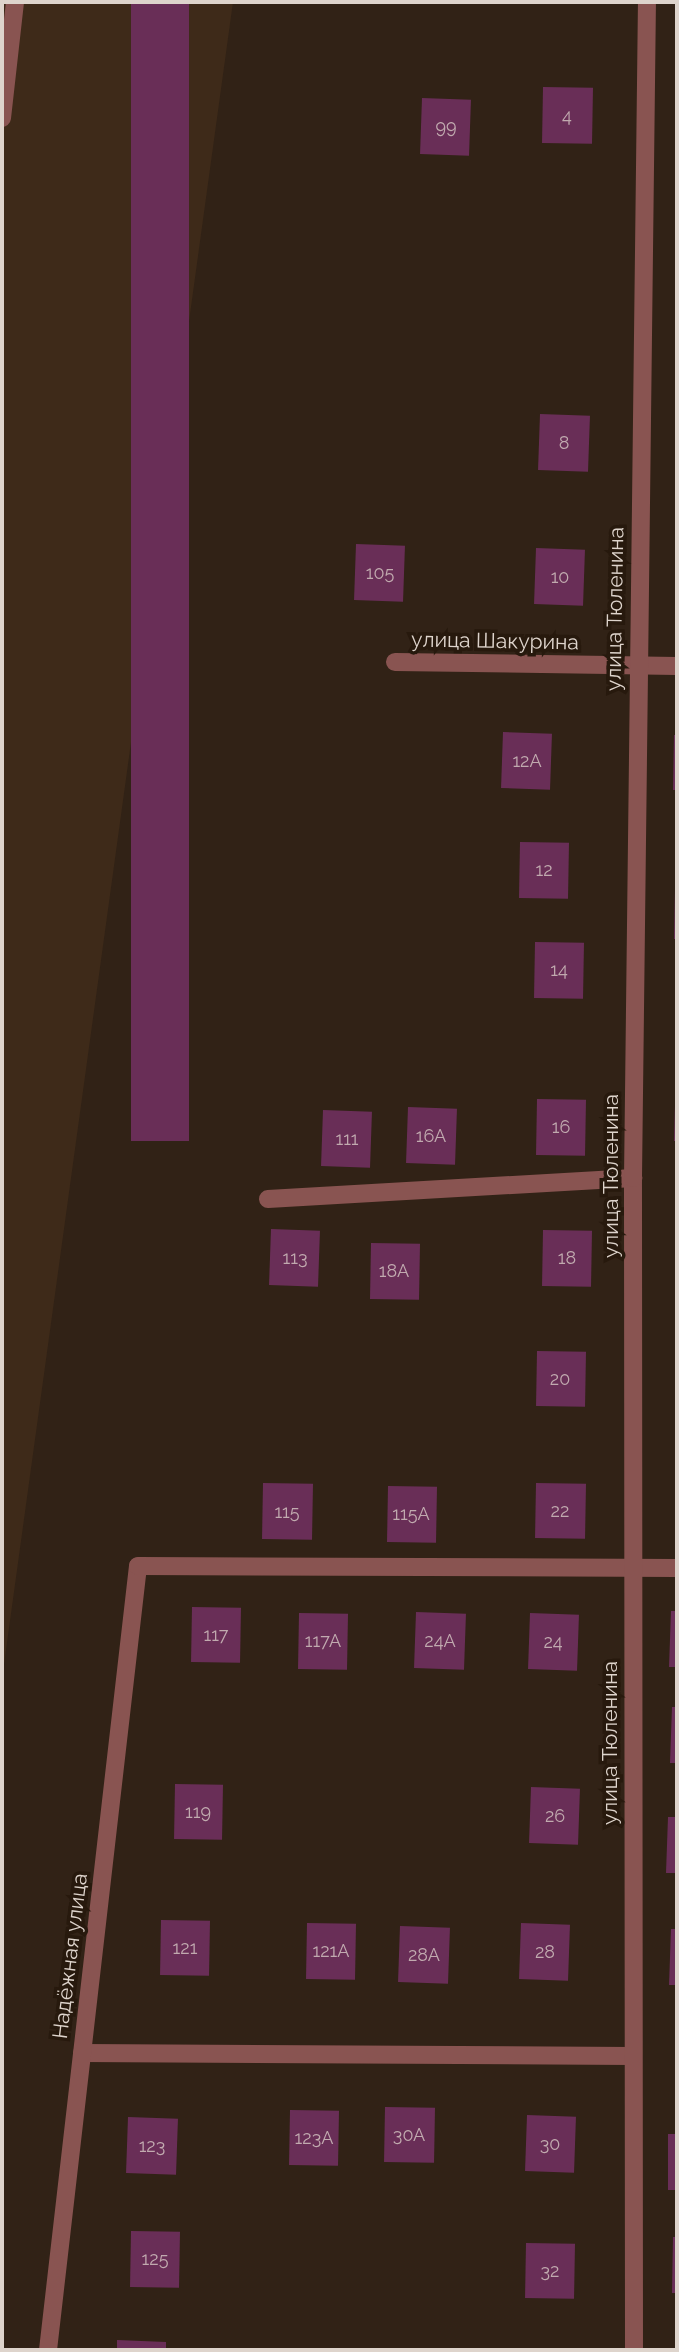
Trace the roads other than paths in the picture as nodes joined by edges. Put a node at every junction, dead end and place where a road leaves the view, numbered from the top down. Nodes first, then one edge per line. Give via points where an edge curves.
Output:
1 (15, 2) edge
2 (646, 2) edge
3 (2, 118) edge
4 (395, 662) dead end
5 (637, 666) junction
6 (677, 666) edge
7 (633, 1178) junction
8 (268, 1199) dead end
9 (632, 1567) junction
10 (677, 1568) edge
11 (82, 2053) junction
12 (633, 2056) junction
13 (48, 2350) edge
14 (634, 2350) edge

1 - 3 street
2 - 5 street, улица Тюленина
4 - 5 street, улица Шакурина
5 - 6 street, улица Шакурина
5 - 7 street, улица Тюленина
7 - 8 street
7 - 9 street, улица Тюленина
9 - 10 street
9 - 11 street, Надёжная улица via 138,1566
9 - 12 street, улица Тюленина
11 - 12 street
11 - 13 street, Надёжная улица
12 - 14 street, улица Тюленина

